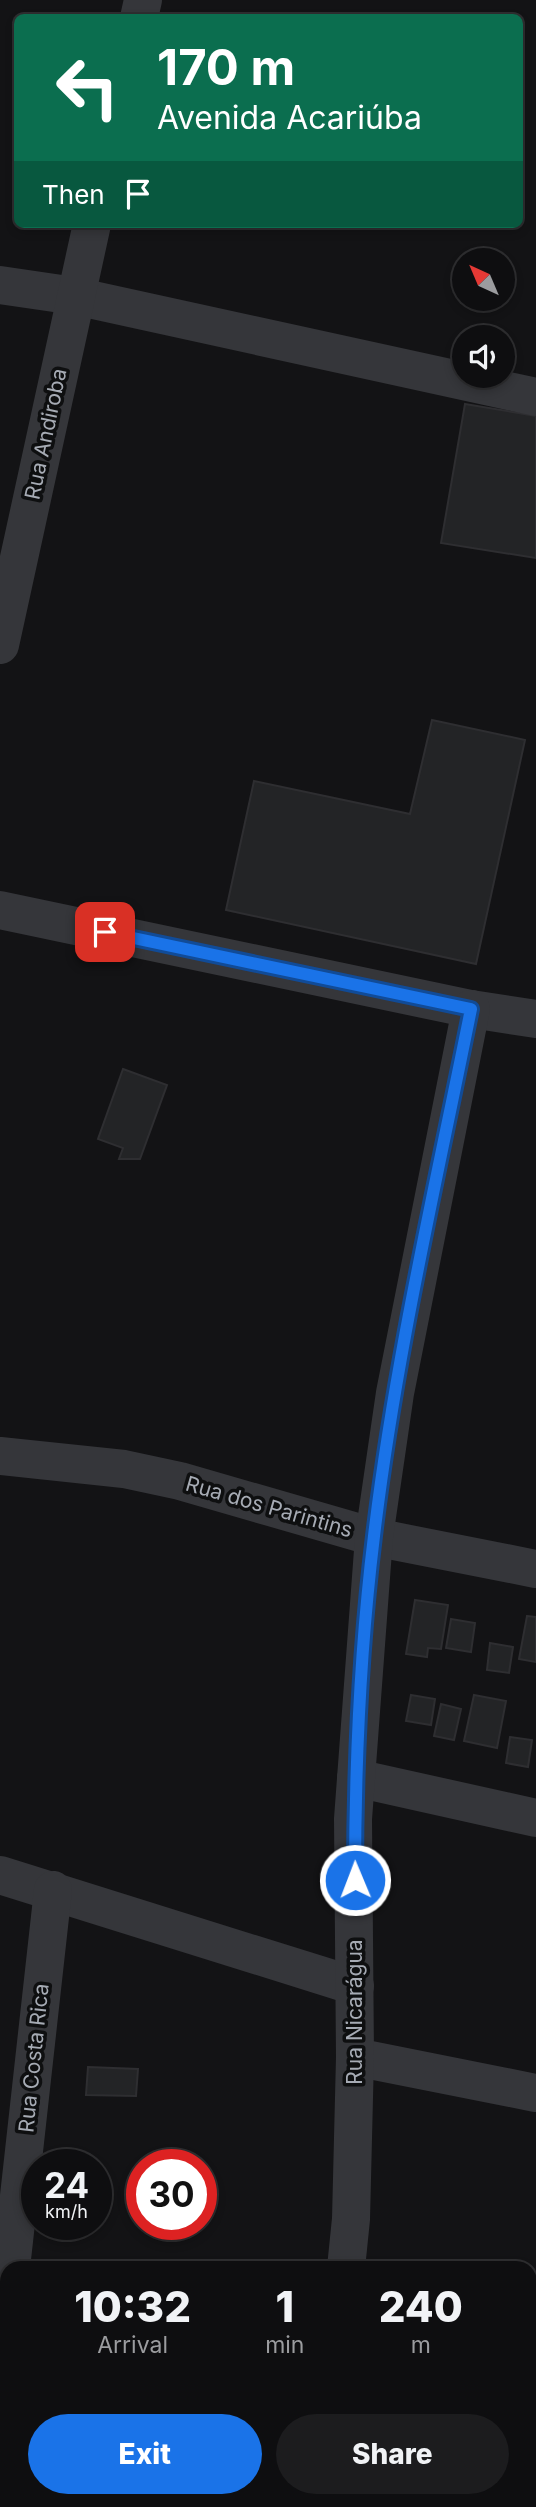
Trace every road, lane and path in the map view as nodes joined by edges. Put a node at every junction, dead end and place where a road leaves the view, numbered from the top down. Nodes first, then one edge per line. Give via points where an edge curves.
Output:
1 (91, 228) edge
2 (0, 285) edge
3 (75, 296) junction
4 (536, 397) edge
5 (0, 645) edge
6 (0, 910) edge
7 (471, 1009) junction
8 (536, 1019) edge
9 (0, 1456) edge
10 (374, 1537) junction
11 (536, 1569) edge
12 (356, 1778) junction
13 (536, 1818) edge
14 (0, 1875) edge
15 (52, 1890) junction
16 (355, 1986) junction
17 (355, 2057) junction
18 (536, 2093) edge
19 (12, 2261) edge
20 (346, 2261) edge

1 - 3 street, Rua Andiroba
2 - 3 street
3 - 4 street
3 - 5 street, Rua Andiroba
6 - 7 street
7 - 8 street
7 - 10 street, Rua Nicarágua via 395,1393
9 - 10 street, Rua dos Parintins via 124,1469 180,1481
10 - 11 street, Rua dos Parintins
10 - 12 street, Rua Nicarágua
12 - 13 street
12 - 16 street, Rua Nicarágua
14 - 15 street
15 - 16 street
15 - 19 street, Rua Costa Rica
16 - 17 street, Rua Nicarágua
17 - 18 street
17 - 20 street, Rua Nicarágua

